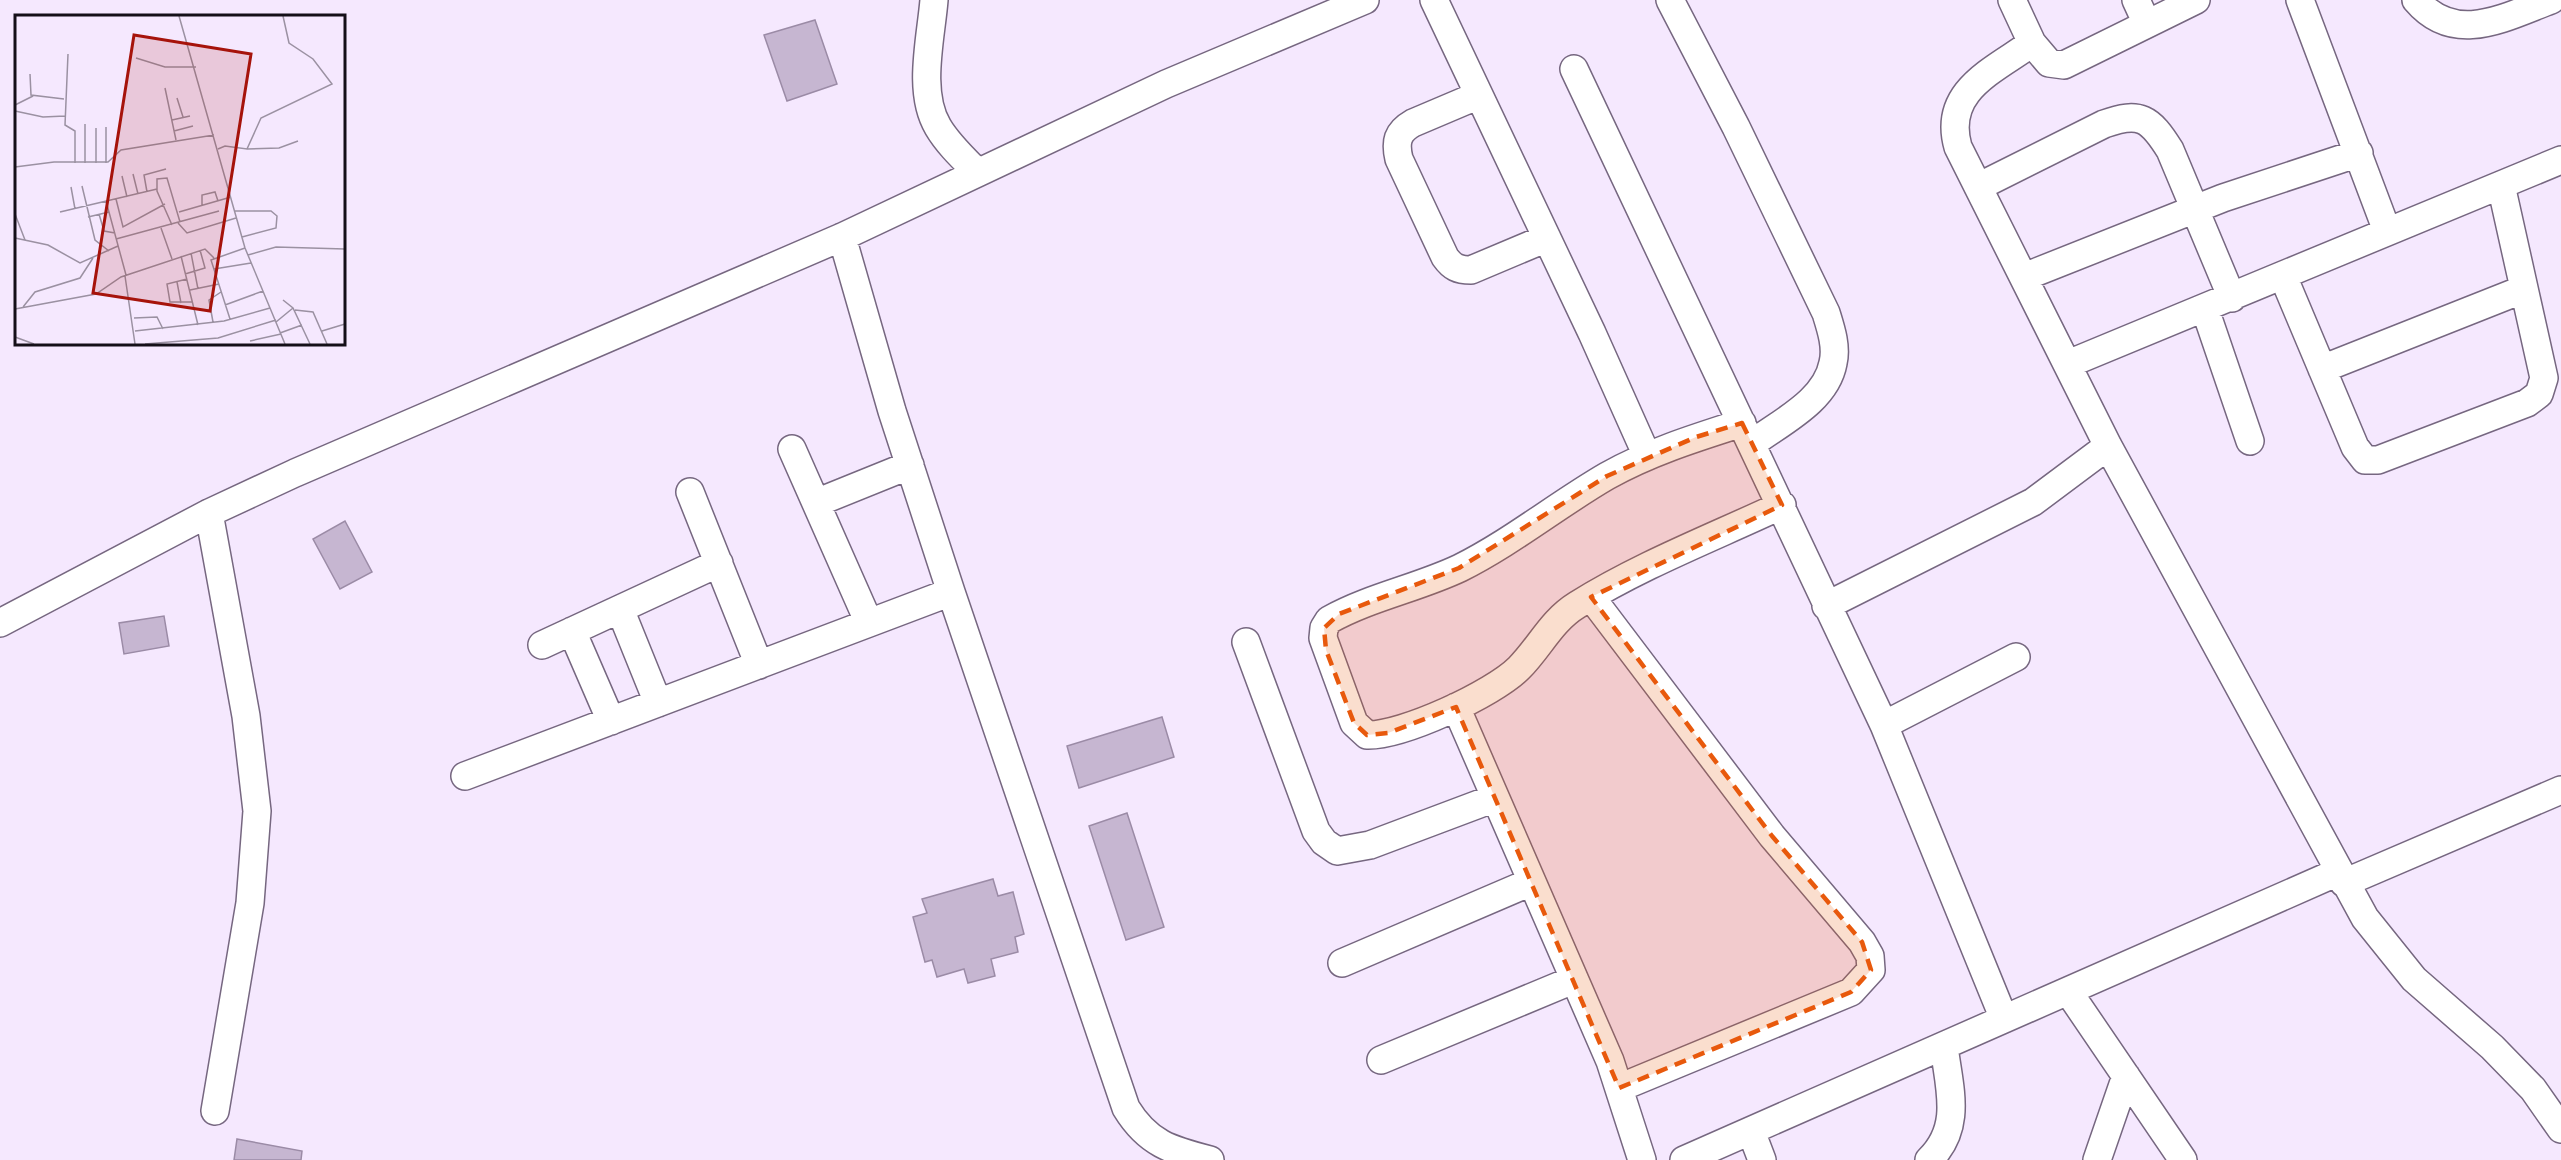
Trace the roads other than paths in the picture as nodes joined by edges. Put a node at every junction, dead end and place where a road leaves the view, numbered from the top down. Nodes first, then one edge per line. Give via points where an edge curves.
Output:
1 (934, 0) edge
2 (1365, 0) edge
3 (1434, 0) edge
4 (1670, 0) edge
5 (2012, 0) edge
6 (2196, 0) edge
7 (2300, 0) edge
8 (2416, 0) edge
9 (2551, 0) edge
10 (2142, 12) edge
11 (2032, 43) junction
12 (1574, 69) dead end
13 (1479, 95) junction
14 (2359, 153) junction
15 (2561, 160) edge
16 (977, 172) junction
17 (2501, 185) junction
18 (1978, 187) junction
19 (2196, 209) junction
20 (2387, 231) junction
21 (842, 237) junction
22 (1547, 238) junction
23 (2283, 276) junction
24 (2024, 277) junction
25 (2524, 289) junction
26 (2232, 298) junction
27 (2205, 309) junction
28 (2068, 364) junction
29 (2322, 369) junction
30 (1747, 433) junction
31 (2250, 441) dead end
32 (2108, 446) junction
33 (792, 449) dead end
34 (1647, 456) junction
35 (910, 465) junction
36 (690, 492) dead end
37 (816, 503) junction
38 (1782, 505) junction
39 (209, 513) junction
40 (718, 563) junction
41 (951, 592) junction
42 (1591, 597) junction
43 (1826, 606) junction
44 (620, 609) junction
45 (0, 623) edge
46 (869, 623) junction
47 (572, 631) junction
48 (1246, 642) dead end
49 (542, 645) dead end
50 (2016, 657) dead end
51 (759, 665) junction
52 (658, 703) junction
53 (1456, 707) junction
54 (610, 721) junction
55 (1884, 725) junction
56 (465, 776) dead end
57 (2561, 790) edge
58 (1495, 798) junction
59 (2341, 878) junction
60 (1531, 882) junction
61 (1342, 963) dead end
62 (1573, 980) junction
63 (2068, 991) junction
64 (2004, 1019) junction
65 (1944, 1046) junction
66 (1381, 1060) dead end
67 (2126, 1076) junction
68 (1619, 1088) junction
69 (215, 1111) dead end
70 (2561, 1129) edge
71 (1751, 1131) junction
72 (1210, 1160) edge
73 (1642, 1160) edge
74 (1684, 1160) edge
75 (1762, 1160) edge
76 (1929, 1160) edge
77 (2097, 1160) edge
78 (2183, 1160) edge

1 - 16 street via 928,71 930,106 936,125 948,142
2 - 16 street via 1166,84
3 - 13 street
4 - 30 street via 1826,313 1833,339 1833,363 1822,389 1802,408
5 - 11 street
6 - 10 street
7 - 14 street
8 - 9 street via 2452,25 2478,25
10 - 11 street via 2064,65 2049,63
11 - 18 street via 1977,82 1956,109 1953,129 1958,147
12 - 30 street
13 - 22 street
13 - 22 street via 1413,123 1397,137 1399,159 1445,257 1460,270 1471,270
14 - 19 street
14 - 20 street
15 - 17 street
16 - 21 street
17 - 20 street
17 - 25 street
18 - 19 street via 2104,124 2122,118 2142,118 2157,129 2170,150
18 - 24 street
19 - 24 street
19 - 26 street
20 - 23 street
21 - 35 street
21 - 39 street via 382,434
22 - 34 street
23 - 26 street
23 - 29 street
24 - 28 street
25 - 29 street
25 - 29 street via 2544,378 2539,394 2527,403 2378,460 2365,460 2355,447
26 - 27 street
27 - 28 street
27 - 31 street
28 - 32 street
30 - 34 street via 1673,444
30 - 38 street
32 - 43 street via 2033,502
32 - 59 street
33 - 37 street
34 - 53 street via 1607,476 1460,568 1329,620 1324,628 1326,650 1360,731 1367,735 1388,733
35 - 37 street
35 - 41 street
36 - 40 street
37 - 46 street
38 - 42 street
38 - 43 street
39 - 45 street
39 - 69 street via 246,716 257,811 250,903
40 - 44 street
40 - 51 street
41 - 46 street
41 - 72 street via 1126,1108 1137,1126 1153,1140
42 - 53 street via 1559,618 1525,662 1506,679
42 - 68 street via 1772,836 1862,942 1870,956 1871,970 1851,992
43 - 55 street
44 - 47 street
44 - 52 street
46 - 51 street
47 - 49 street
47 - 54 street
48 - 58 street via 1316,831 1324,843 1337,851 1370,845
50 - 55 street
51 - 52 street
52 - 54 street
53 - 58 street
54 - 56 street
55 - 64 street
57 - 59 street
58 - 60 street
59 - 63 street
59 - 70 street via 2365,918 2414,979 2492,1047 2533,1089
60 - 61 street
60 - 62 street
62 - 66 street
62 - 68 street
63 - 64 street
63 - 67 street
64 - 65 street
65 - 71 street
65 - 76 street via 1952,1107 1950,1126 1942,1147
67 - 77 street
67 - 78 street
68 - 73 street
71 - 74 street
71 - 75 street

